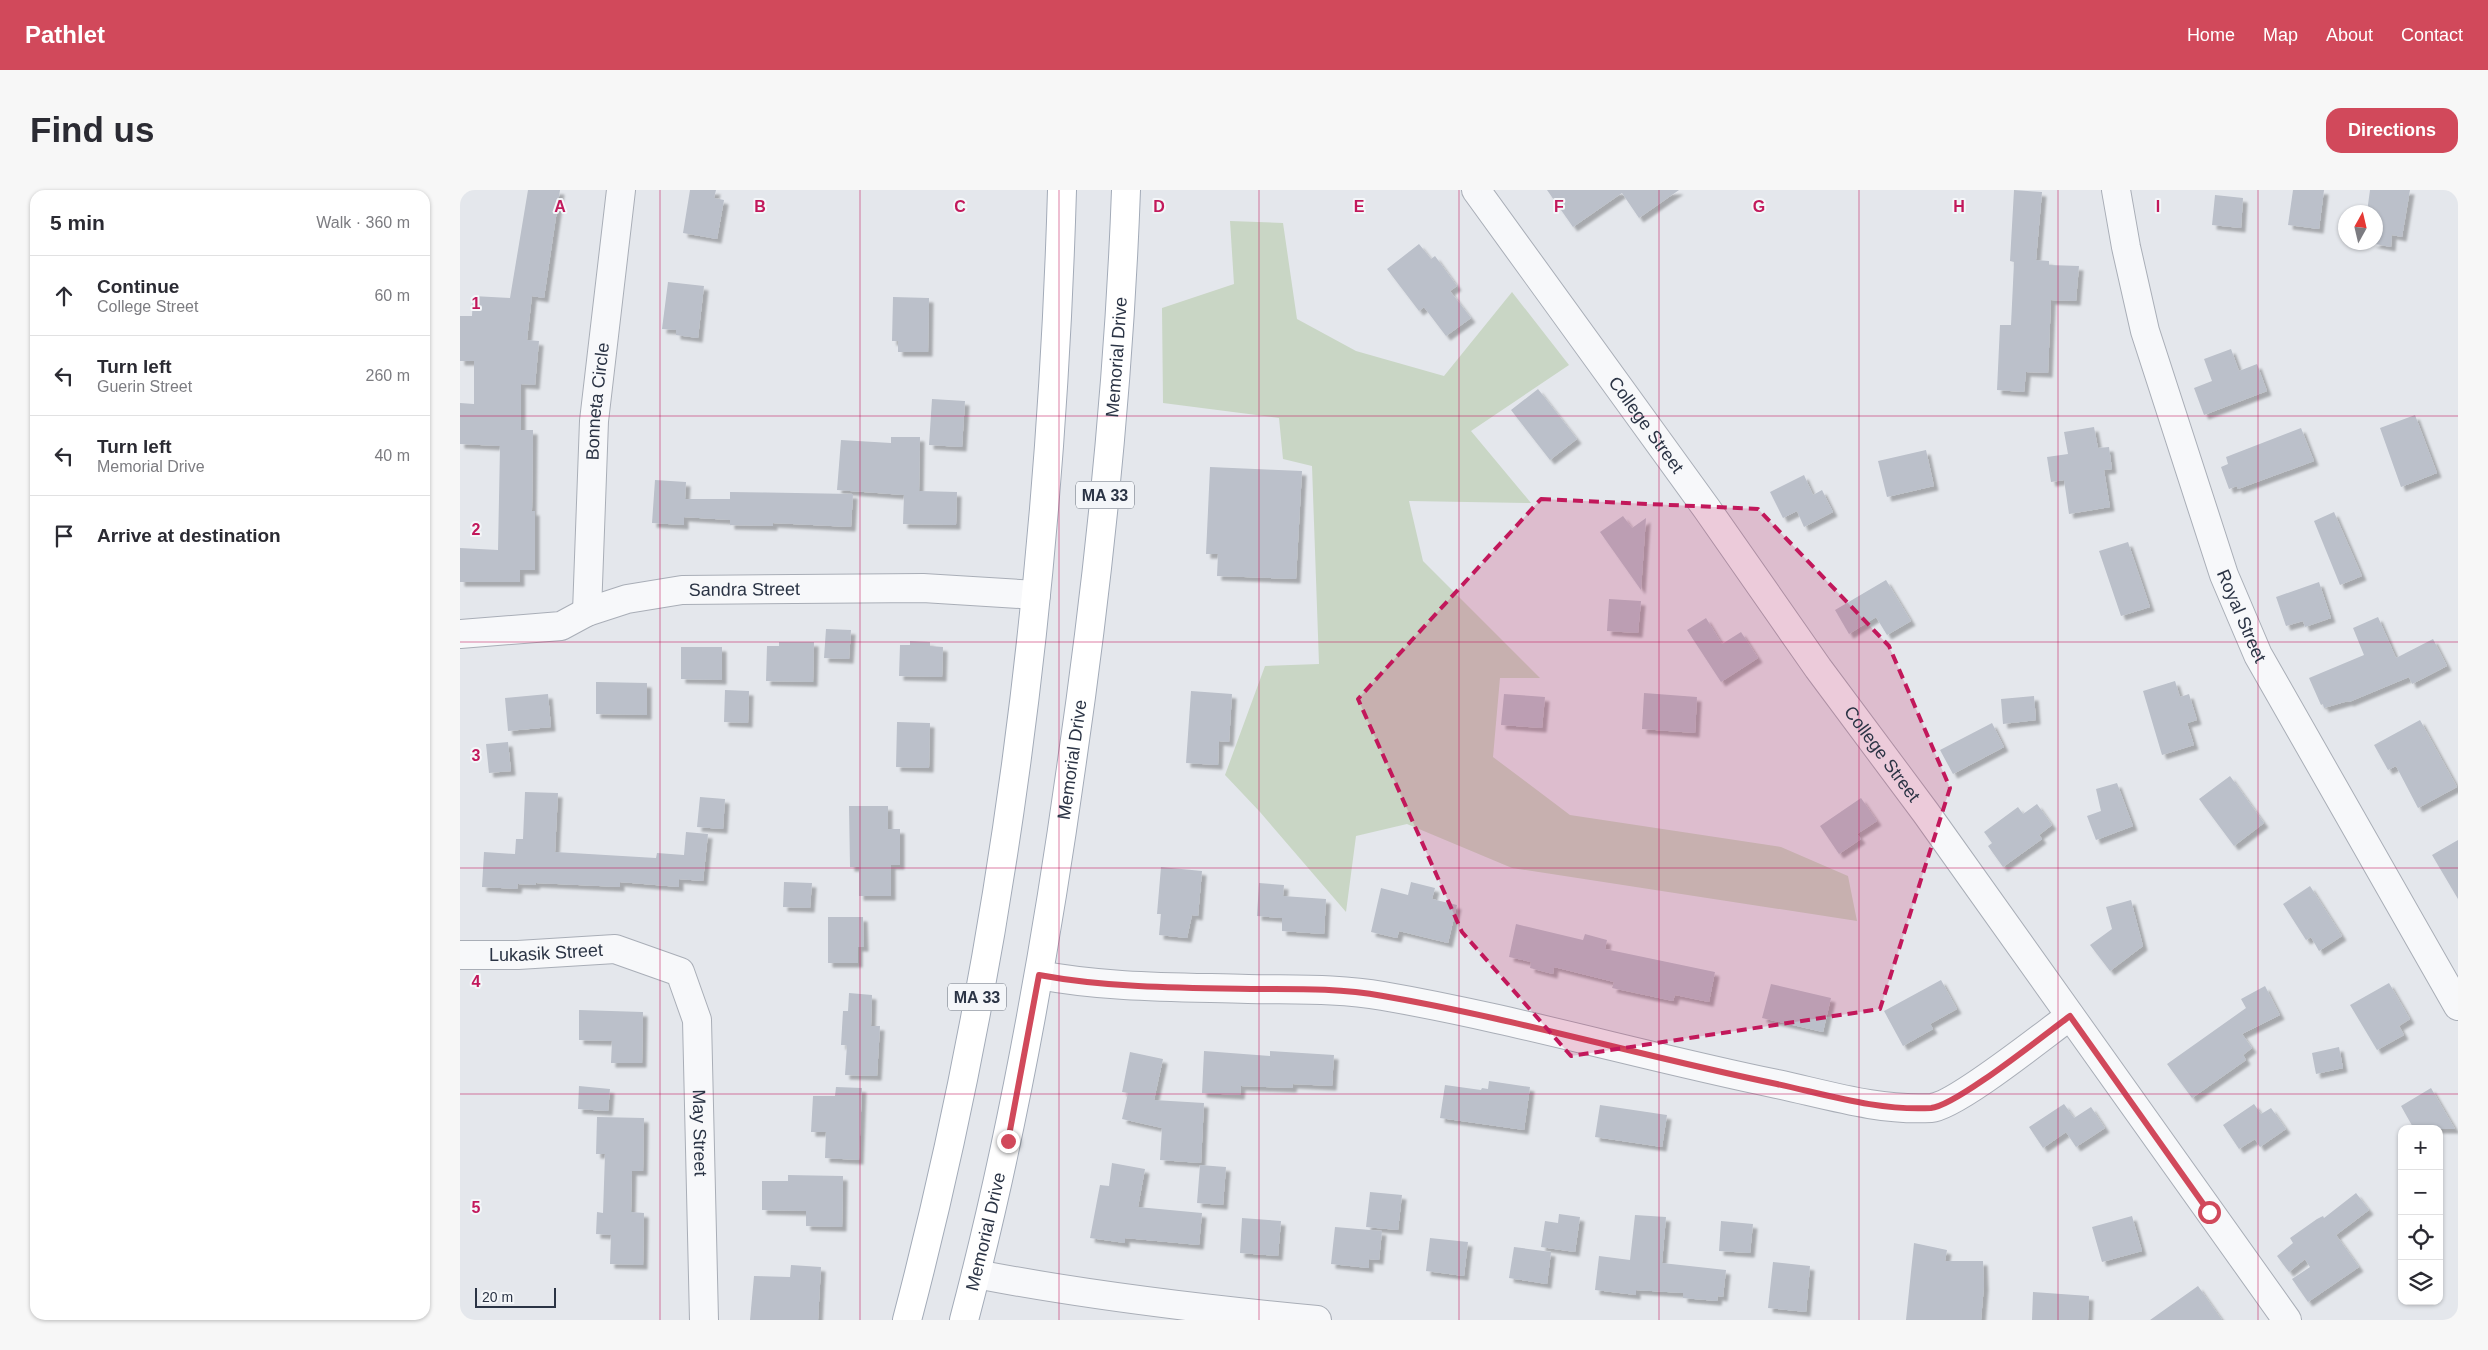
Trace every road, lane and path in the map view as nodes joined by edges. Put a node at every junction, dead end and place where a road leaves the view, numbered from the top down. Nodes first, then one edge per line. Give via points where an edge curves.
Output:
1 (621, 190) edge
2 (1062, 190) edge
3 (1126, 190) edge
4 (1476, 190) edge
5 (2116, 190) edge
6 (1036, 595) junction
7 (587, 612) junction
8 (460, 634) edge
9 (460, 955) edge
10 (658, 964) joint
11 (1039, 975) junction
12 (2458, 1006) edge
13 (2070, 1016) junction
14 (976, 1274) junction
15 (704, 1320) edge
16 (907, 1320) edge
17 (964, 1320) edge
18 (1316, 1320) edge
19 (2287, 1320) edge

1 - 7 street, Bonneta Circle via 594,421
2 - 6 main road, MA 33 via 1055,366
3 - 11 main road, Memorial Drive / MA 33 via 1118,353 1097,573
4 - 13 street, College Street via 1615,379 1818,668
5 - 12 street, Royal Street via 2145,330 2224,576 2258,655
6 - 7 street, Sandra Street via 923,588 682,590 626,598
6 - 16 main road, MA 33 via 1020,738 983,966 939,1184
7 - 8 street, Sandra Street via 561,626
9 - 10 street, Lukasik Street via 615,949
10 - 15 street, May Street via 680,972 697,1020
11 - 13 street via 1072,981 1171,987 1330,989 1381,995 1501,1020 1701,1069 1889,1108 1935,1108 1968,1091
11 - 14 main road, Memorial Drive / MA 33 via 1008,1141
13 - 19 street, College Street
14 - 17 main road, Memorial Drive / MA 33
14 - 18 street via 1071,1292

